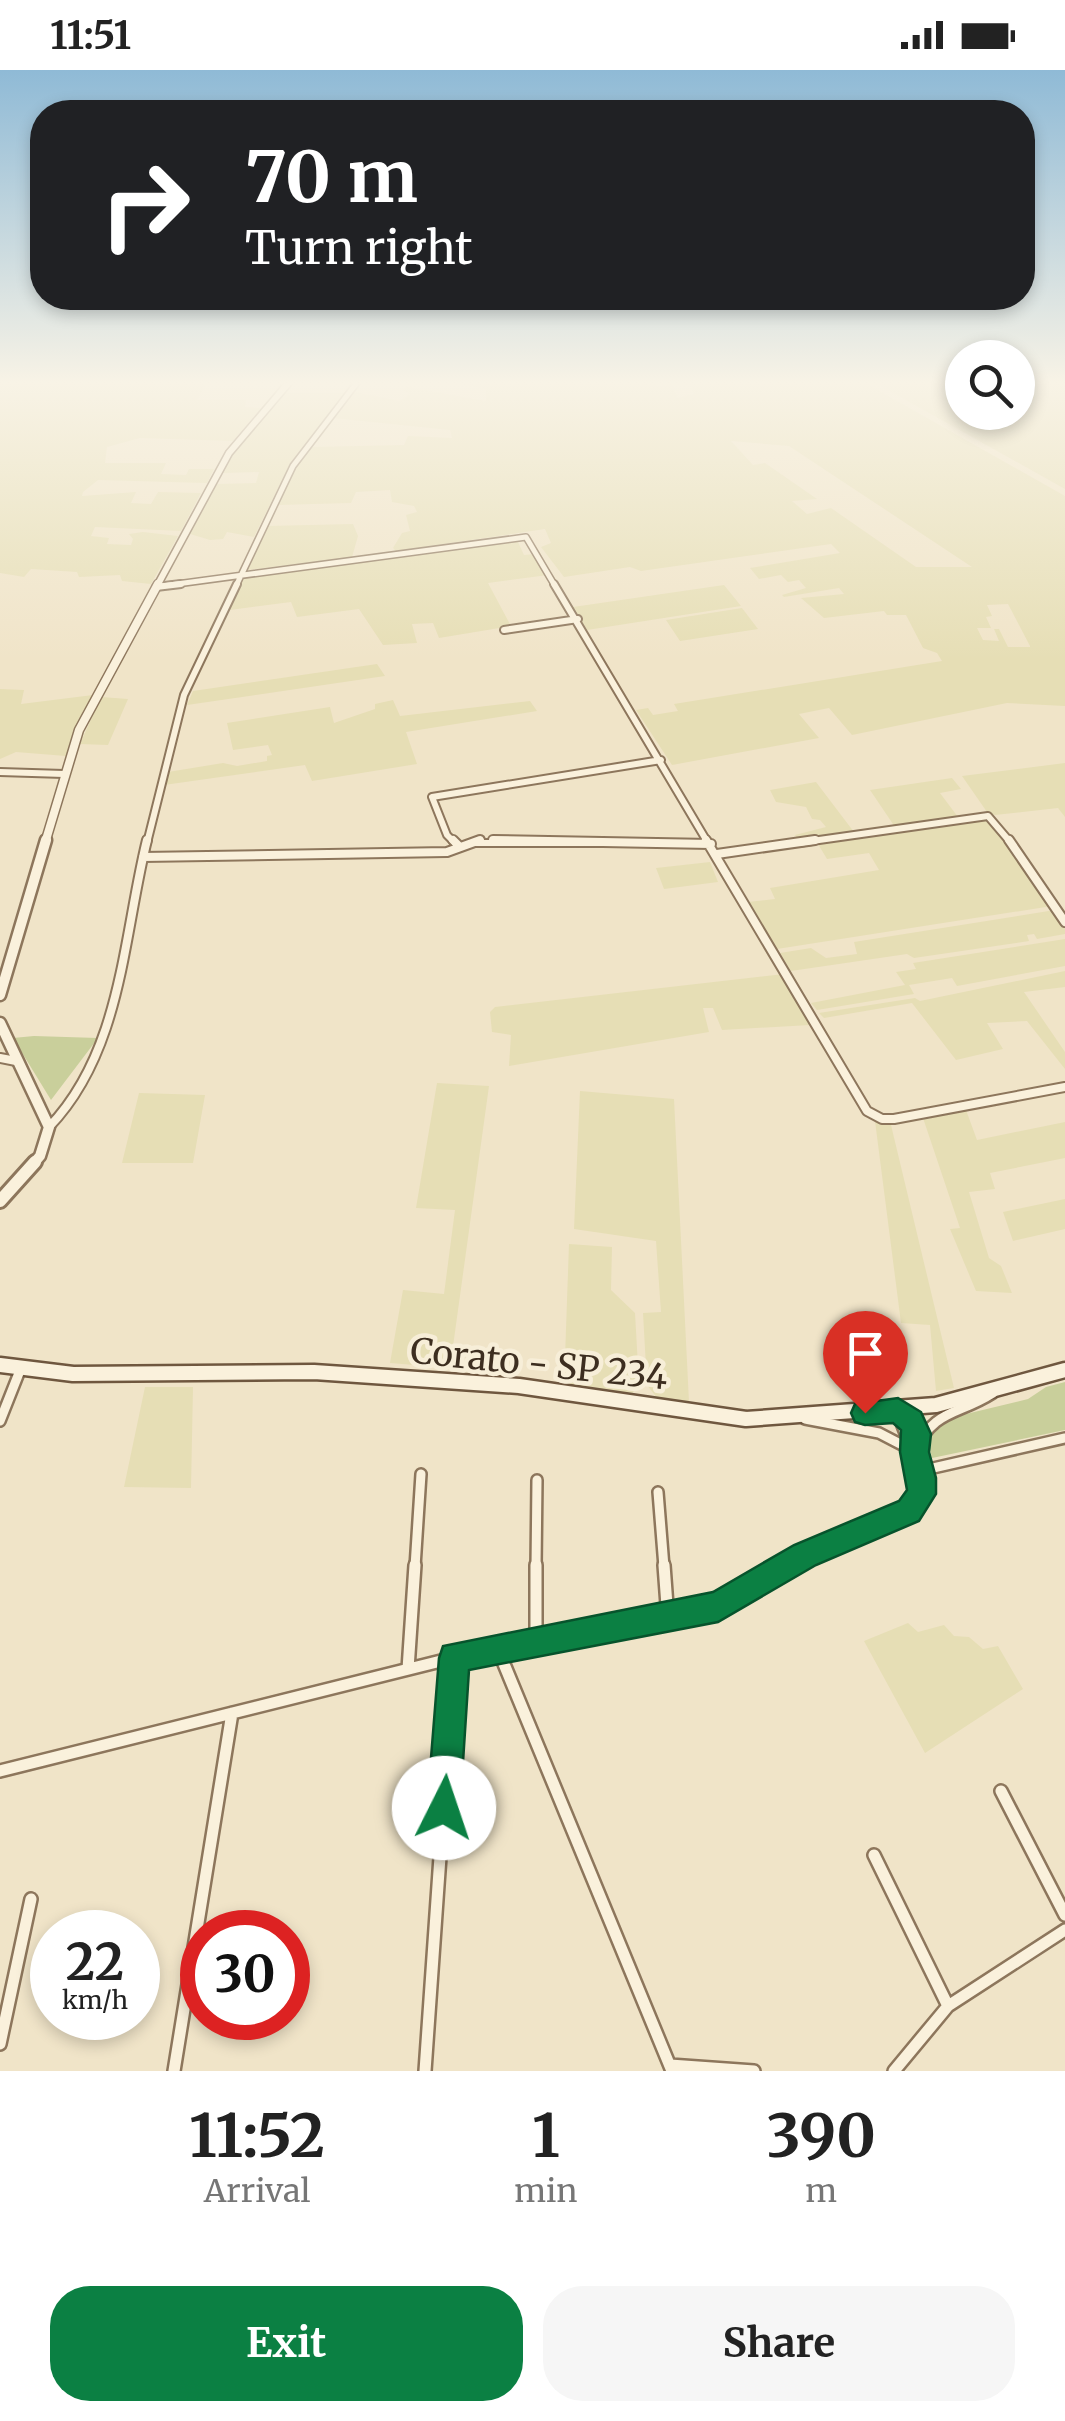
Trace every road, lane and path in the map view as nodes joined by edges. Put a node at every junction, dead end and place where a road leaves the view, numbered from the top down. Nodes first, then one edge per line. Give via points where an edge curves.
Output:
1 (218, 473) edge
2 (290, 473) edge
3 (244, 572) junction
4 (156, 587) junction
5 (578, 619) junction
6 (504, 630) dead end
7 (661, 760) junction
8 (0, 772) edge
9 (64, 774) junction
10 (711, 844) junction
11 (460, 848) junction
12 (717, 854) junction
13 (143, 857) junction
14 (1065, 922) edge
15 (0, 995) edge
16 (0, 1023) edge
17 (0, 1058) edge
18 (16, 1061) junction
19 (1065, 1087) edge
20 (48, 1126) junction
21 (0, 1201) edge
22 (0, 1366) edge
23 (21, 1368) junction
24 (1065, 1370) edge
25 (997, 1390) junction
26 (898, 1410) junction
27 (798, 1417) junction
28 (0, 1421) edge
29 (1065, 1438) edge
30 (914, 1452) junction
31 (920, 1471) junction
32 (421, 1474) dead end
33 (537, 1480) dead end
34 (658, 1492) dead end
35 (668, 1619) junction
36 (536, 1640) junction
37 (497, 1647) junction
38 (454, 1658) junction
39 (408, 1669) junction
40 (232, 1713) junction
41 (0, 1771) edge
42 (1001, 1791) dead end
43 (874, 1855) dead end
44 (32, 1899) dead end
45 (1065, 1915) edge
46 (1065, 1930) edge
47 (5, 1996) edge
48 (948, 2006) junction
49 (0, 2044) edge
50 (671, 2068) edge
51 (174, 2071) edge
52 (424, 2071) edge
53 (754, 2071) edge
54 (894, 2071) edge

1 - 4 street
2 - 3 street
3 - 4 street
3 - 5 street via 520,536 530,540
3 - 13 street via 184,695
4 - 9 street via 79,730
5 - 6 street
5 - 7 street
7 - 10 street
7 - 11 street via 432,798 447,836
8 - 9 street
9 - 15 street
10 - 11 street via 482,840
10 - 12 street
11 - 13 street
12 - 14 street via 988,816
12 - 19 street via 868,1111 894,1119
13 - 20 street via 107,1031 71,1104
16 - 18 street
17 - 18 street
18 - 20 street
20 - 21 street via 40,1156
22 - 23 main road, Corato - SP 234
23 - 27 main road, Corato - SP 234 via 73,1374 314,1372 519,1386 746,1419
23 - 28 street
24 - 25 main road, Corato - SP 234
25 - 26 main road, Corato - SP 234
25 - 30 street via 978,1404 941,1413 924,1427
26 - 27 main road, Corato - SP 234
26 - 30 street
27 - 30 street via 879,1434
29 - 31 street
30 - 31 street
31 - 35 street via 922,1494 892,1521 805,1555 718,1607
32 - 39 street
33 - 36 street
34 - 35 street
35 - 36 street
36 - 37 street
37 - 38 street
37 - 50 street
38 - 39 street
38 - 52 street
39 - 40 street
40 - 41 street
40 - 51 street
42 - 45 street
43 - 48 street
44 - 47 street
46 - 48 street
47 - 49 street
48 - 54 street
50 - 53 street

